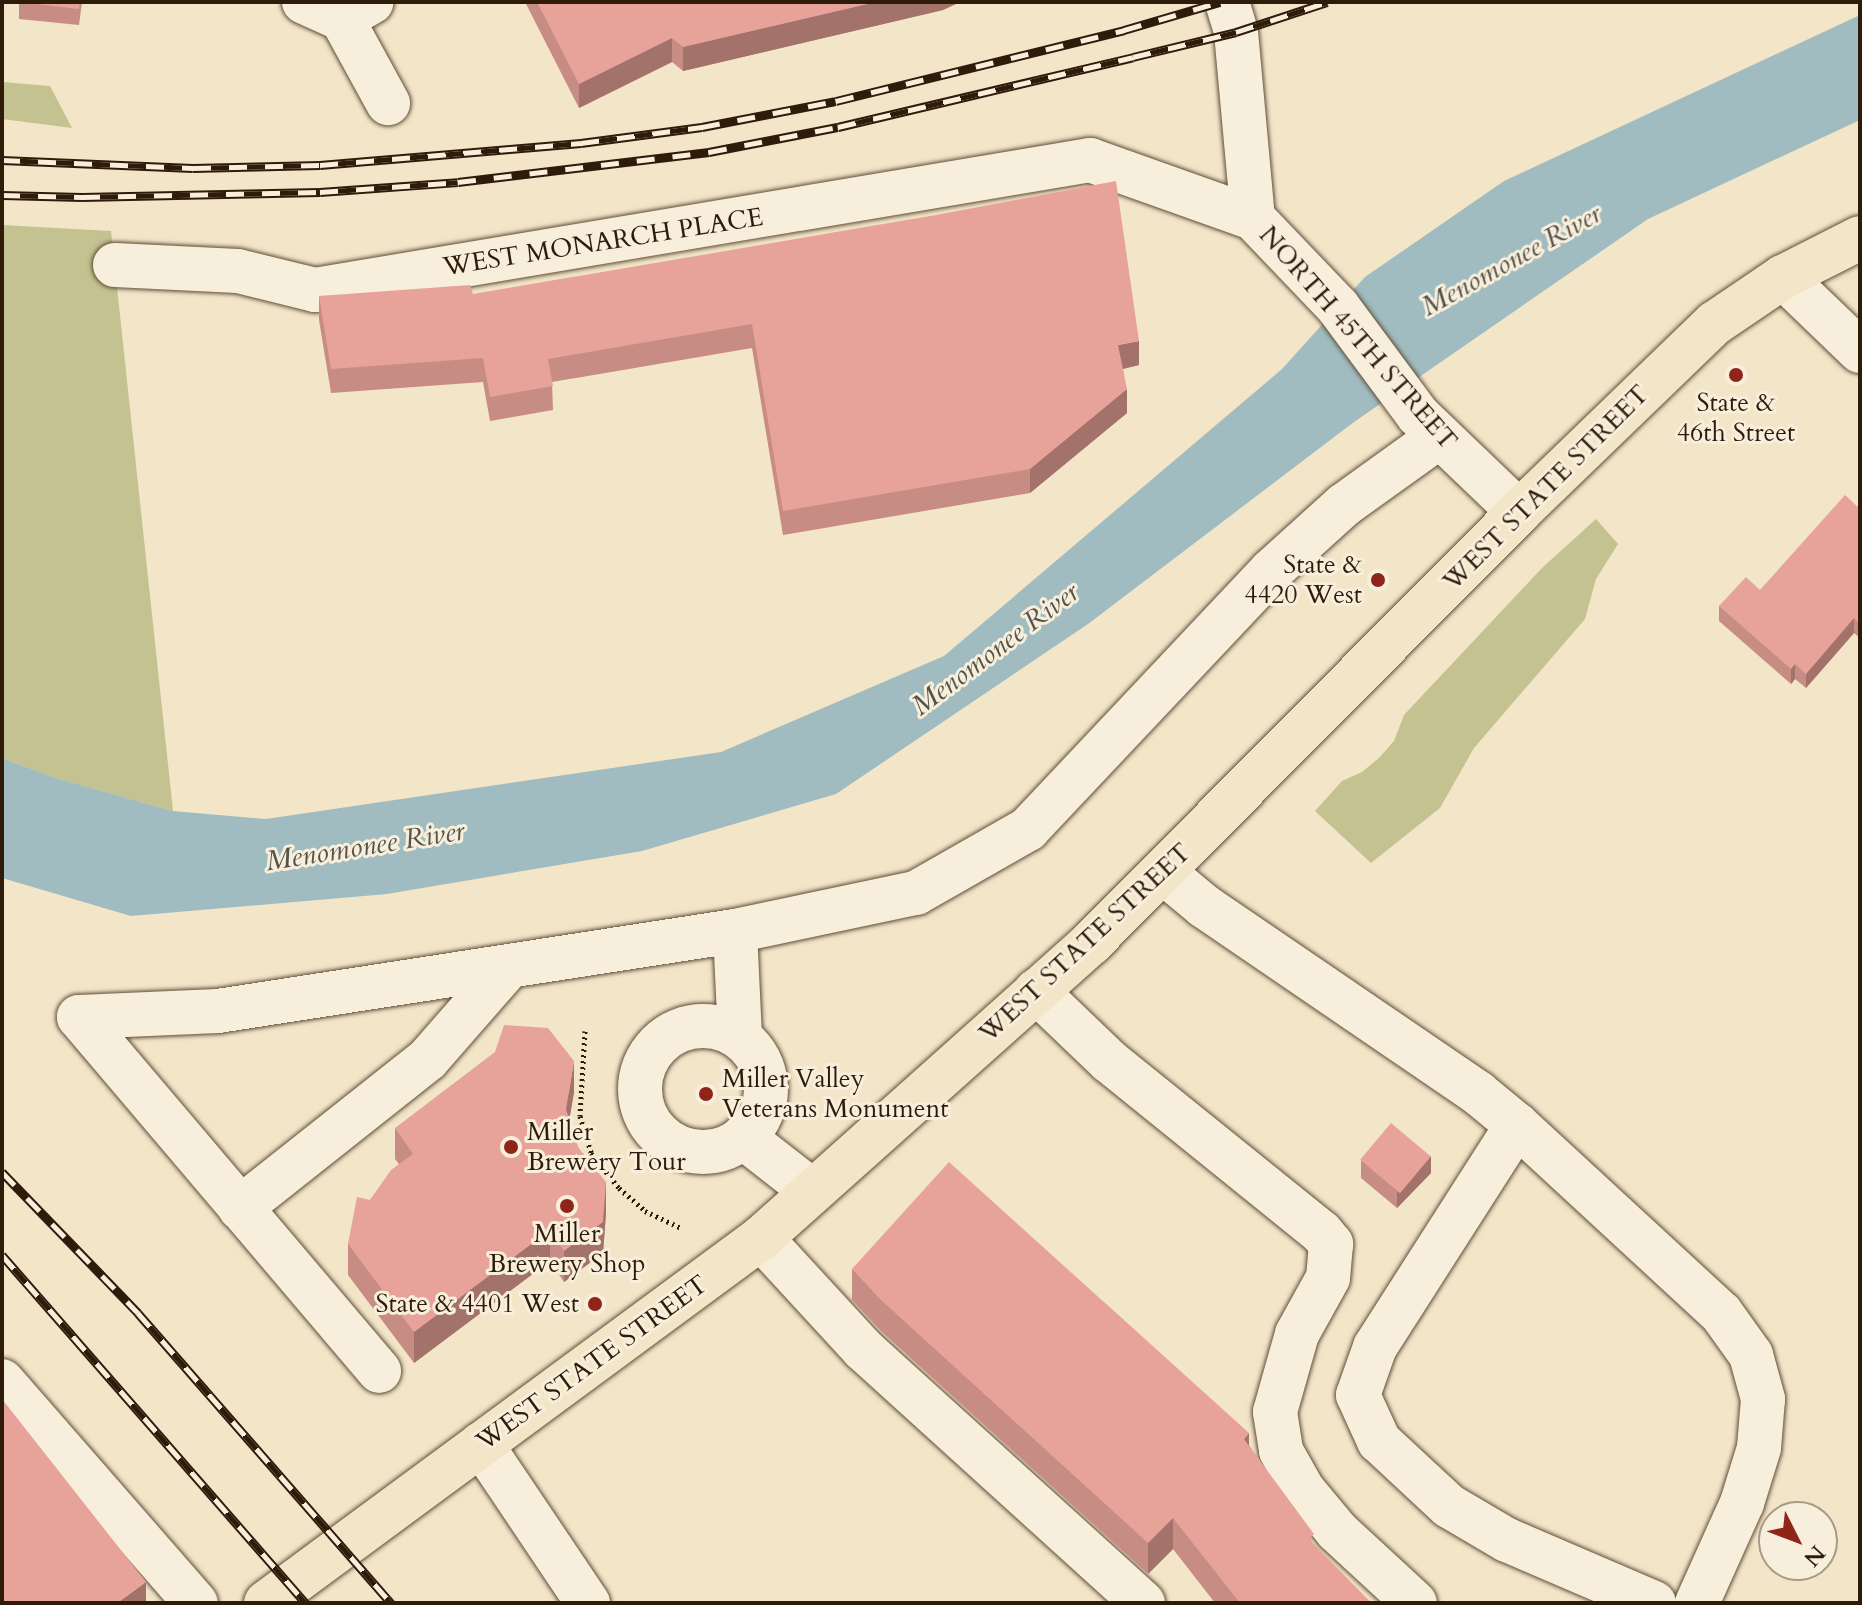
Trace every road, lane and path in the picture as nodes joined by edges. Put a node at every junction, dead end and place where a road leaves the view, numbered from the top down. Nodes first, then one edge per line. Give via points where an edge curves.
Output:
1 (1227, 2) edge
2 (339, 8) edge
3 (388, 103) dead end
4 (1090, 160) joint
5 (1253, 218) junction
6 (1860, 238) edge
7 (115, 265) dead end
8 (1783, 277) junction
9 (1860, 351) edge
10 (1429, 426) junction
11 (1519, 512) junction
12 (1163, 872) junction
13 (735, 931) junction
14 (509, 966) junction
15 (1036, 991) junction
16 (585, 1031) dead end
17 (740, 1038) junction
18 (1517, 1125) junction
19 (743, 1137) junction
20 (812, 1191) junction
21 (240, 1208) junction
22 (681, 1228) dead end
23 (761, 1238) junction
24 (379, 1371) dead end
25 (2, 1381) edge
26 (481, 1444) junction
27 (196, 1603) edge
28 (266, 1603) edge
29 (588, 1603) edge
30 (1143, 1603) edge
31 (1415, 1603) edge
32 (1654, 1603) edge
33 (1697, 1603) edge

1 - 5 street via 1236,32
2 - 3 street
4 - 5 street, NORTH 45TH STREET
4 - 7 street, WEST MONARCH PLACE via 315,290 238,271
5 - 10 street, NORTH 45TH STREET via 1338,307
6 - 8 main road, WEST STATE STREET
8 - 9 street
8 - 11 main road, WEST STATE STREET via 1715,323
10 - 11 street, NORTH 45TH STREET
10 - 13 street via 1271,571 1028,829 916,893
11 - 12 main road, WEST STATE STREET
12 - 15 main road, WEST STATE STREET
12 - 18 street
13 - 14 street
13 - 17 street
14 - 21 street via 428,1059
14 - 21 street via 218,1011 79,1017
15 - 20 main road, WEST STATE STREET
15 - 31 street via 1109,1061 1331,1244 1328,1278 1297,1334 1275,1412 1281,1451 1303,1490 1337,1531
16 - 22 path via 580,1116 591,1153 645,1211
17 - 19 street via 753,1051 766,1087 764,1106
17 - 19 street via 720,1028 677,1031 658,1043 639,1082 649,1124 664,1140 706,1153
18 - 32 street via 1375,1347 1358,1395 1379,1441 1449,1506 1507,1540
18 - 33 street via 1721,1313 1751,1355 1763,1399 1759,1448 1742,1503
19 - 20 street
20 - 23 main road, WEST STATE STREET
21 - 24 street
23 - 26 main road, WEST STATE STREET
23 - 30 street via 863,1349
25 - 27 street
26 - 28 main road, WEST STATE STREET
26 - 29 street

